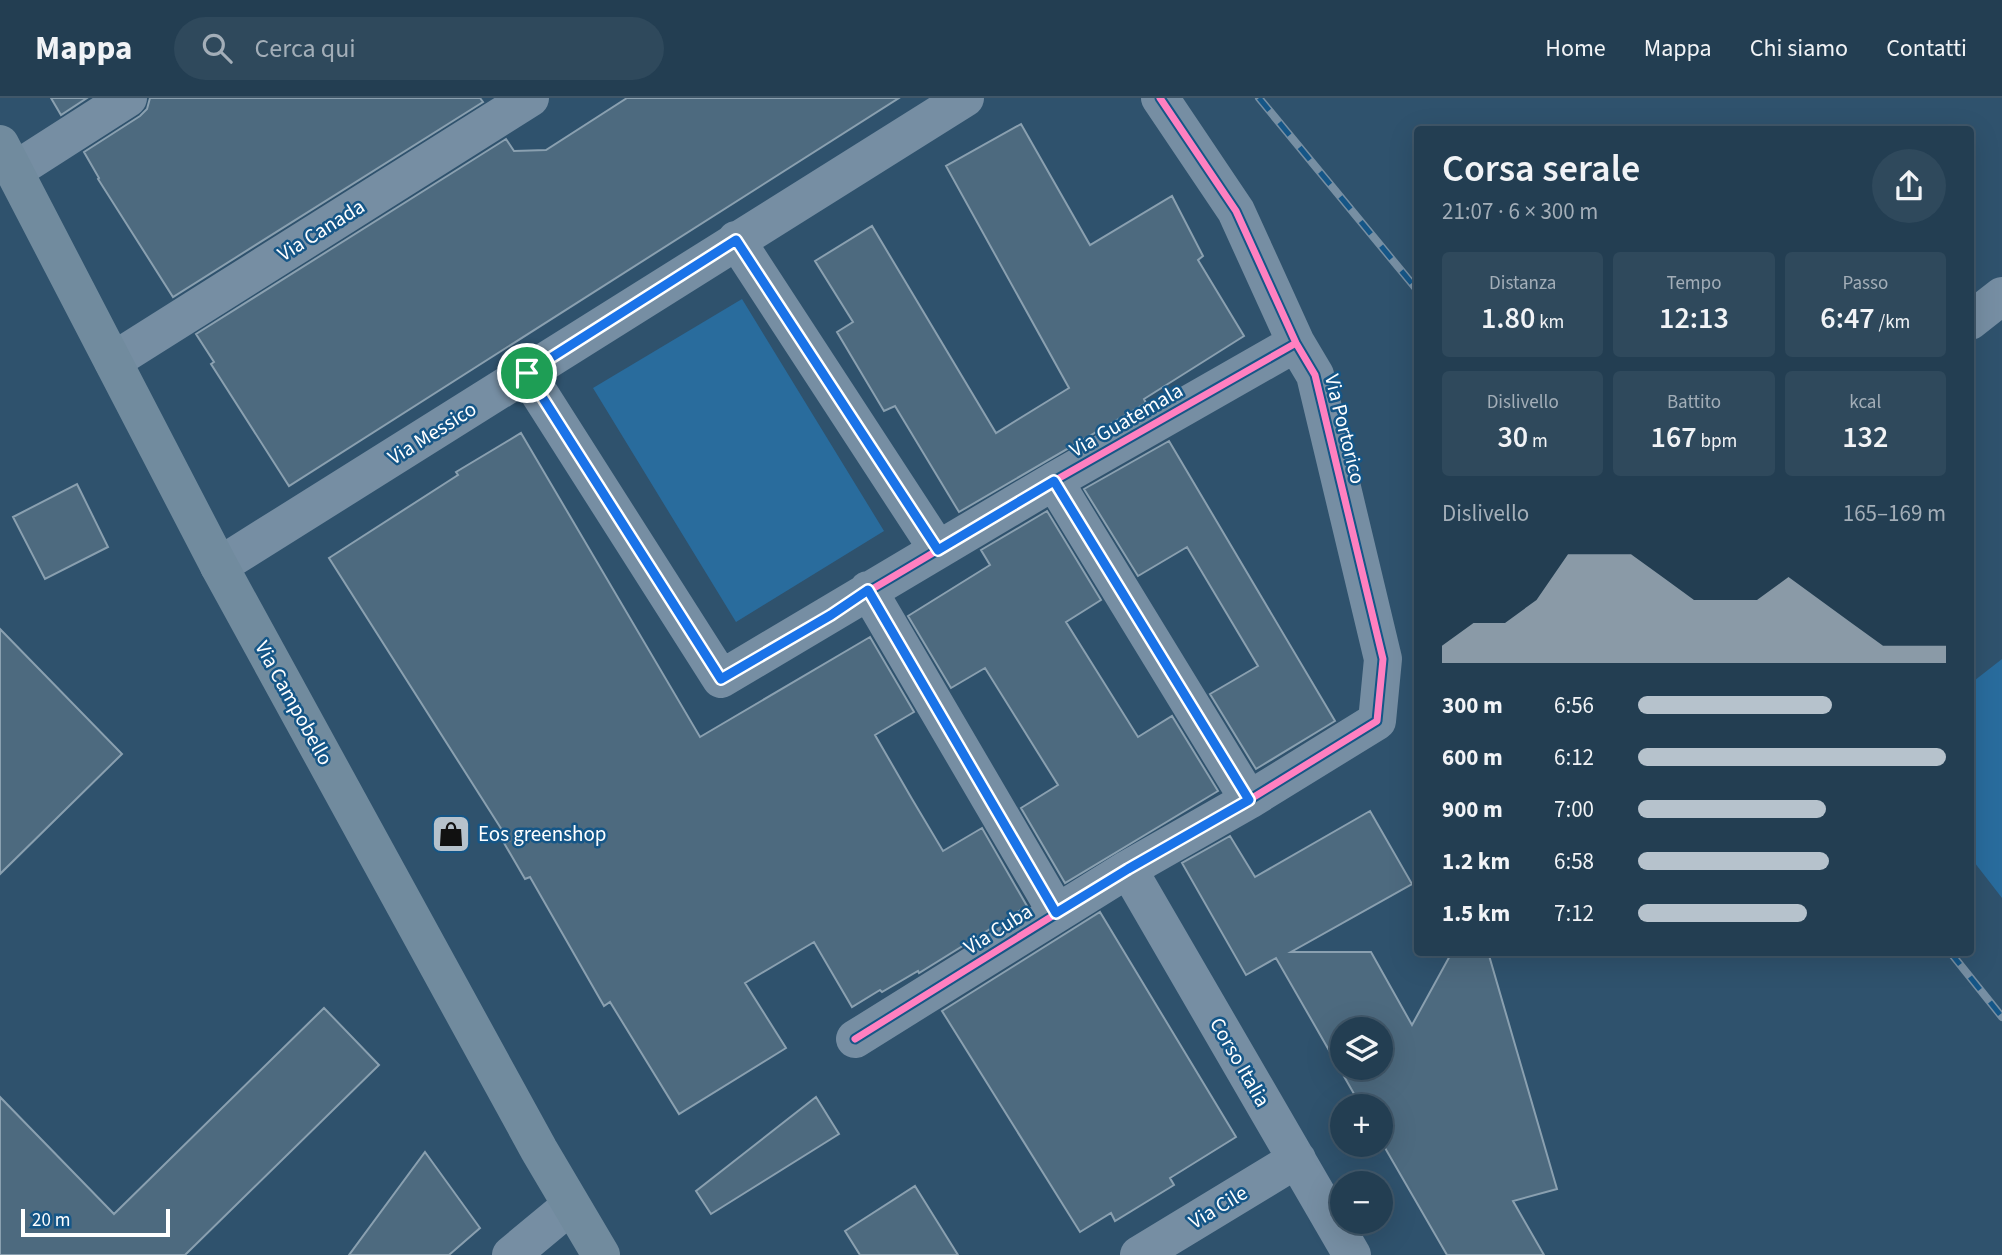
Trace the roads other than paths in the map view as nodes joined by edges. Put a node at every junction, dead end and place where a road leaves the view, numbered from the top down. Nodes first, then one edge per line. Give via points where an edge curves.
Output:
1 (128, 98) edge
2 (530, 98) edge
3 (965, 98) edge
4 (1160, 98) edge
5 (7, 157) edge
6 (736, 240) junction
7 (2002, 296) edge
8 (1974, 318) edge
9 (1296, 343) junction
10 (113, 361) junction
11 (527, 373) junction
12 (1054, 481) junction
13 (938, 550) junction
14 (219, 566) junction
15 (868, 590) junction
16 (1377, 721) joint
17 (1249, 800) junction
18 (1128, 869) junction
19 (1056, 913) junction
20 (855, 1039) dead end
21 (1297, 1159) junction
22 (570, 1206) junction
23 (511, 1255) edge
24 (601, 1255) edge
25 (1139, 1255) edge
26 (1352, 1255) edge

1 - 5 street
2 - 10 street, Via Canada
3 - 6 street, Via Messico
4 - 9 street, Via Portorico via 1236,211
5 - 10 main road, Via Campobello
6 - 11 street, Via Messico
6 - 13 street
7 - 8 street
9 - 12 street, Via Guatemala
9 - 16 street, Via Portorico via 1315,375 1383,659
10 - 14 main road, Via Campobello
11 - 14 street, Via Messico
11 - 15 street, Via Guatemala via 721,679
12 - 13 street, Via Guatemala
12 - 17 street
13 - 15 street, Via Guatemala
14 - 22 main road, Via Campobello
15 - 19 street
16 - 17 street, Via Cuba
17 - 18 street, Via Cuba
18 - 19 street, Via Cuba
18 - 21 street, Corso Italia
19 - 20 street, Via Cuba
21 - 25 street, Via Cile
21 - 26 street, Corso Italia
22 - 23 street
22 - 24 main road, Via Campobello

